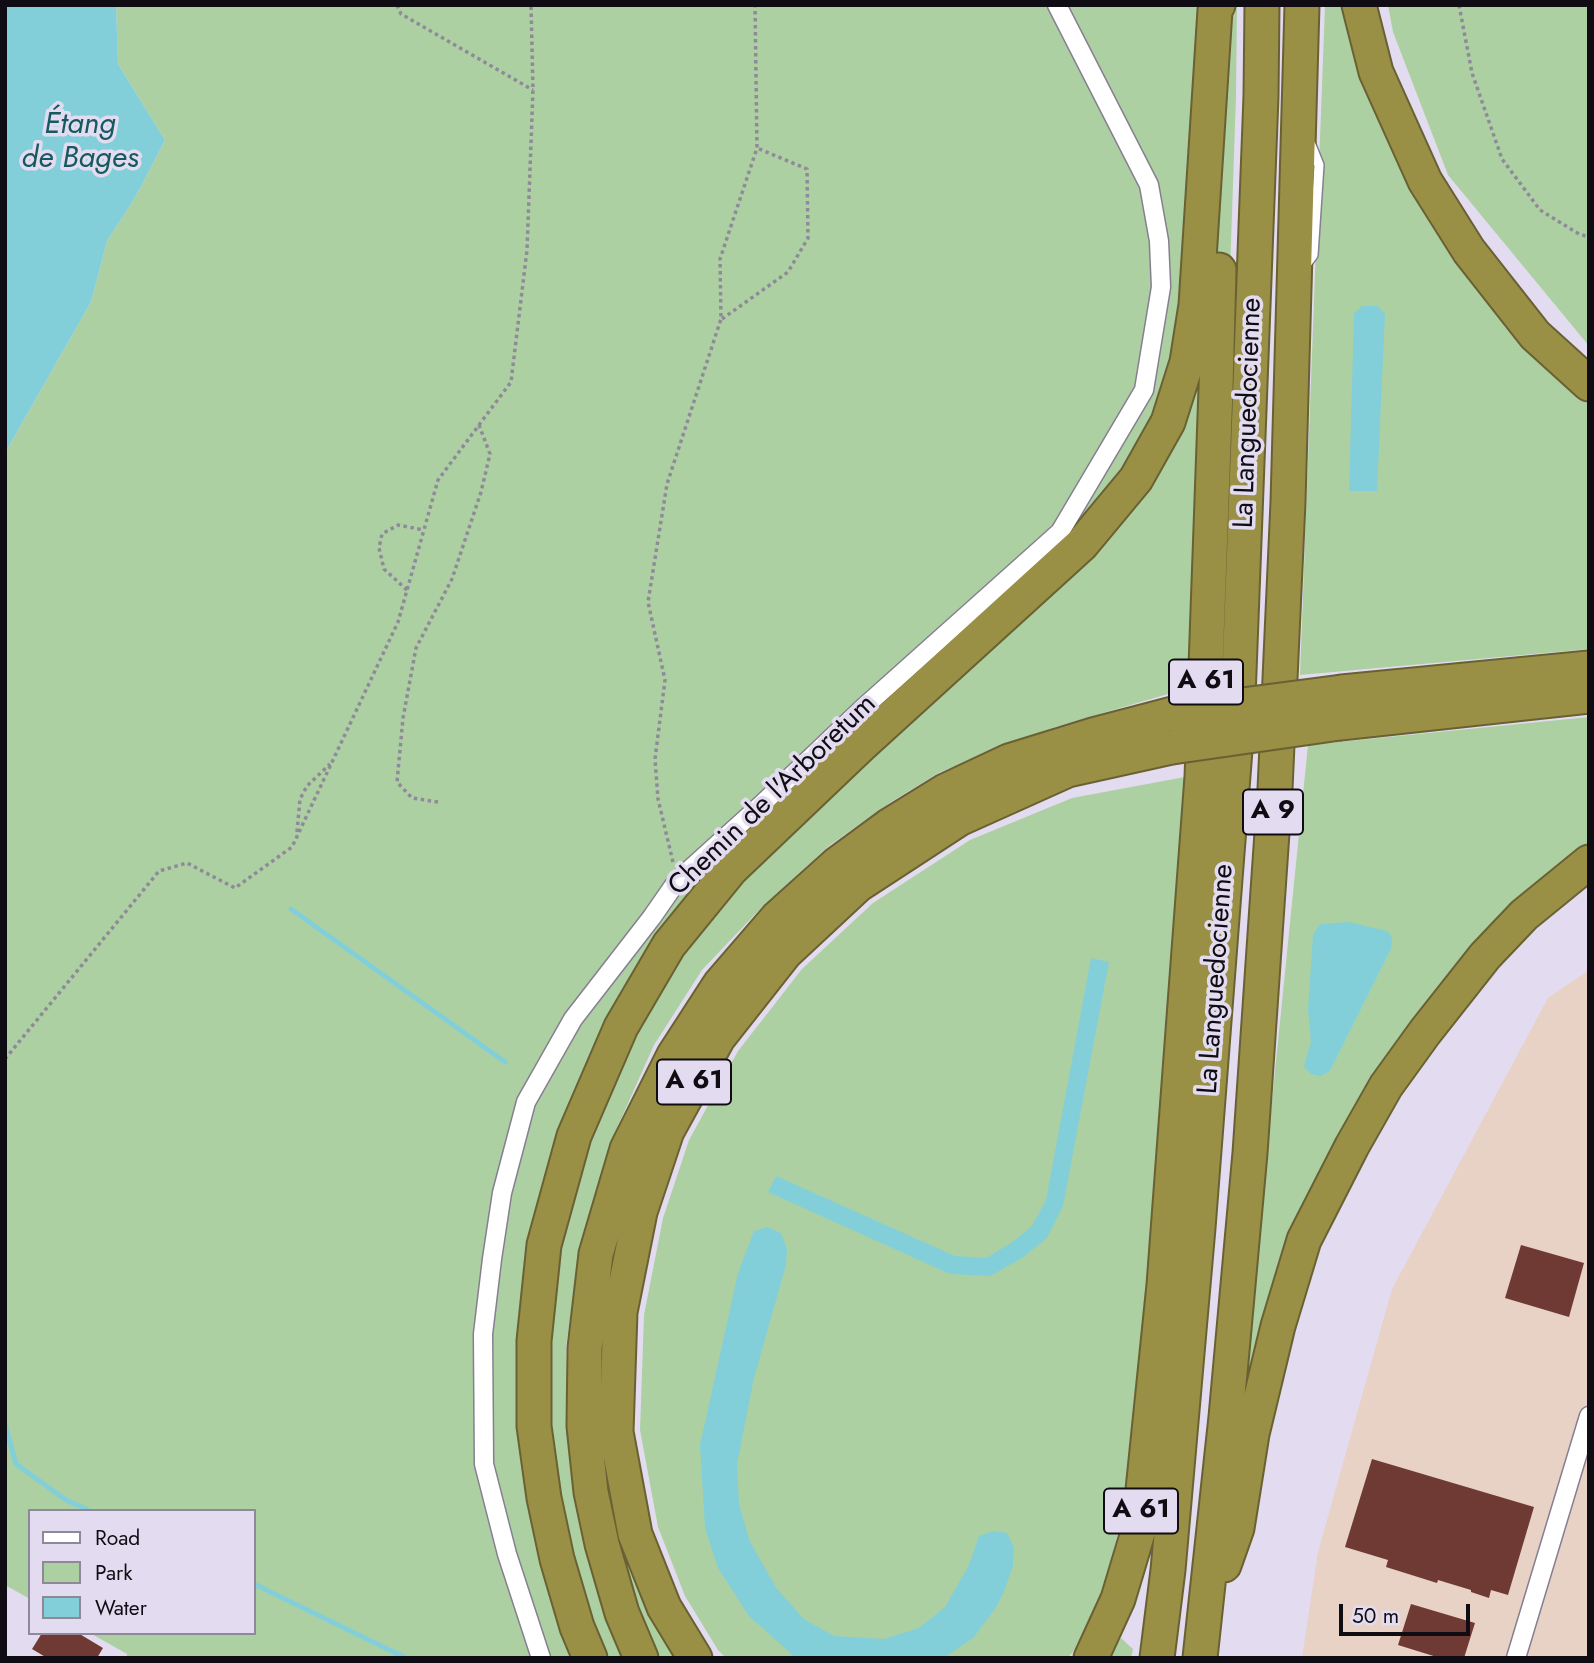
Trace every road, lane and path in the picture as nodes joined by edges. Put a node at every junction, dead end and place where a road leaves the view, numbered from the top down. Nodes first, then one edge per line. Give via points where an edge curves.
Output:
1 (397, 5) edge
2 (531, 5) edge
3 (755, 5) edge
4 (1057, 5) edge
5 (1218, 5) edge
6 (1224, 5) edge
7 (1262, 5) edge
8 (1302, 5) edge
9 (1359, 5) edge
10 (1459, 5) edge
11 (533, 90) junction
12 (757, 148) junction
13 (1589, 237) edge
14 (721, 319) junction
15 (1589, 384) edge
16 (479, 425) junction
17 (424, 530) junction
18 (407, 590) junction
19 (1589, 667) edge
20 (1589, 696) edge
21 (1341, 707) junction
22 (332, 762) junction
23 (438, 802) dead end
24 (296, 838) junction
25 (1589, 862) edge
26 (677, 881) junction
27 (5, 1059) edge
28 (1589, 1416) edge
29 (1205, 1617) junction
30 (541, 1658) edge
31 (590, 1658) edge
32 (641, 1658) edge
33 (695, 1658) edge
34 (1091, 1658) edge
35 (1157, 1658) edge
36 (1200, 1658) edge
37 (1516, 1658) edge

1 - 11 path via 401,14
2 - 11 path
3 - 12 path
4 - 26 street, Chemin de l'Arboretum via 1149,185 1161,287 1144,390 1060,532
5 - 31 highway via 1196,305 1187,362 1168,422 1136,479 1082,544 731,869 669,944 621,1027 574,1136 544,1245 534,1341 534,1426 557,1559
6 - 34 highway, A 61 via 1202,777 1164,1285 1139,1529 1118,1599
7 - 35 highway, La Languedocienne / A 9 via 1237,724 1197,1242
8 - 29 highway, La Languedocienne / A 9 via 1275,776 1249,1167
9 - 15 highway via 1377,72 1425,181 1469,251 1535,335
10 - 13 path via 1472,73 1502,159 1540,210
11 - 16 path via 527,250 511,382
12 - 14 path via 720,259
12 - 14 path via 807,170 807,238 788,272
14 - 26 path via 667,484 648,602 665,680 655,759 658,799
16 - 17 path via 438,480
16 - 23 path via 490,454 481,492 452,579 416,648 403,718 397,782 412,798
17 - 18 path
17 - 18 path via 398,525 382,534 379,548 384,569
18 - 22 path via 398,622
19 - 21 highway, A 61
20 - 21 highway, A 61
21 - 32 highway, A 61, bridge via 1173,714 1009,761 946,791 837,864 777,918 720,984 674,1055 627,1149 596,1254 585,1348 584,1426 591,1492 608,1567
21 - 33 highway, A 61, bridge via 1068,770 958,819 858,885 785,953 718,1038 667,1131 640,1212 620,1312 616,1432 635,1534 664,1607
22 - 24 path
22 - 24 path via 300,799
24 - 27 path via 292,847 235,888 187,863 159,871
25 - 29 highway via 1524,915 1425,1032 1386,1086 1304,1240 1258,1407 1237,1528
26 - 30 street, Chemin de l'Arboretum via 573,1019 526,1102 502,1193 483,1334 484,1464
28 - 37 street
29 - 36 highway, La Languedocienne / A 9

